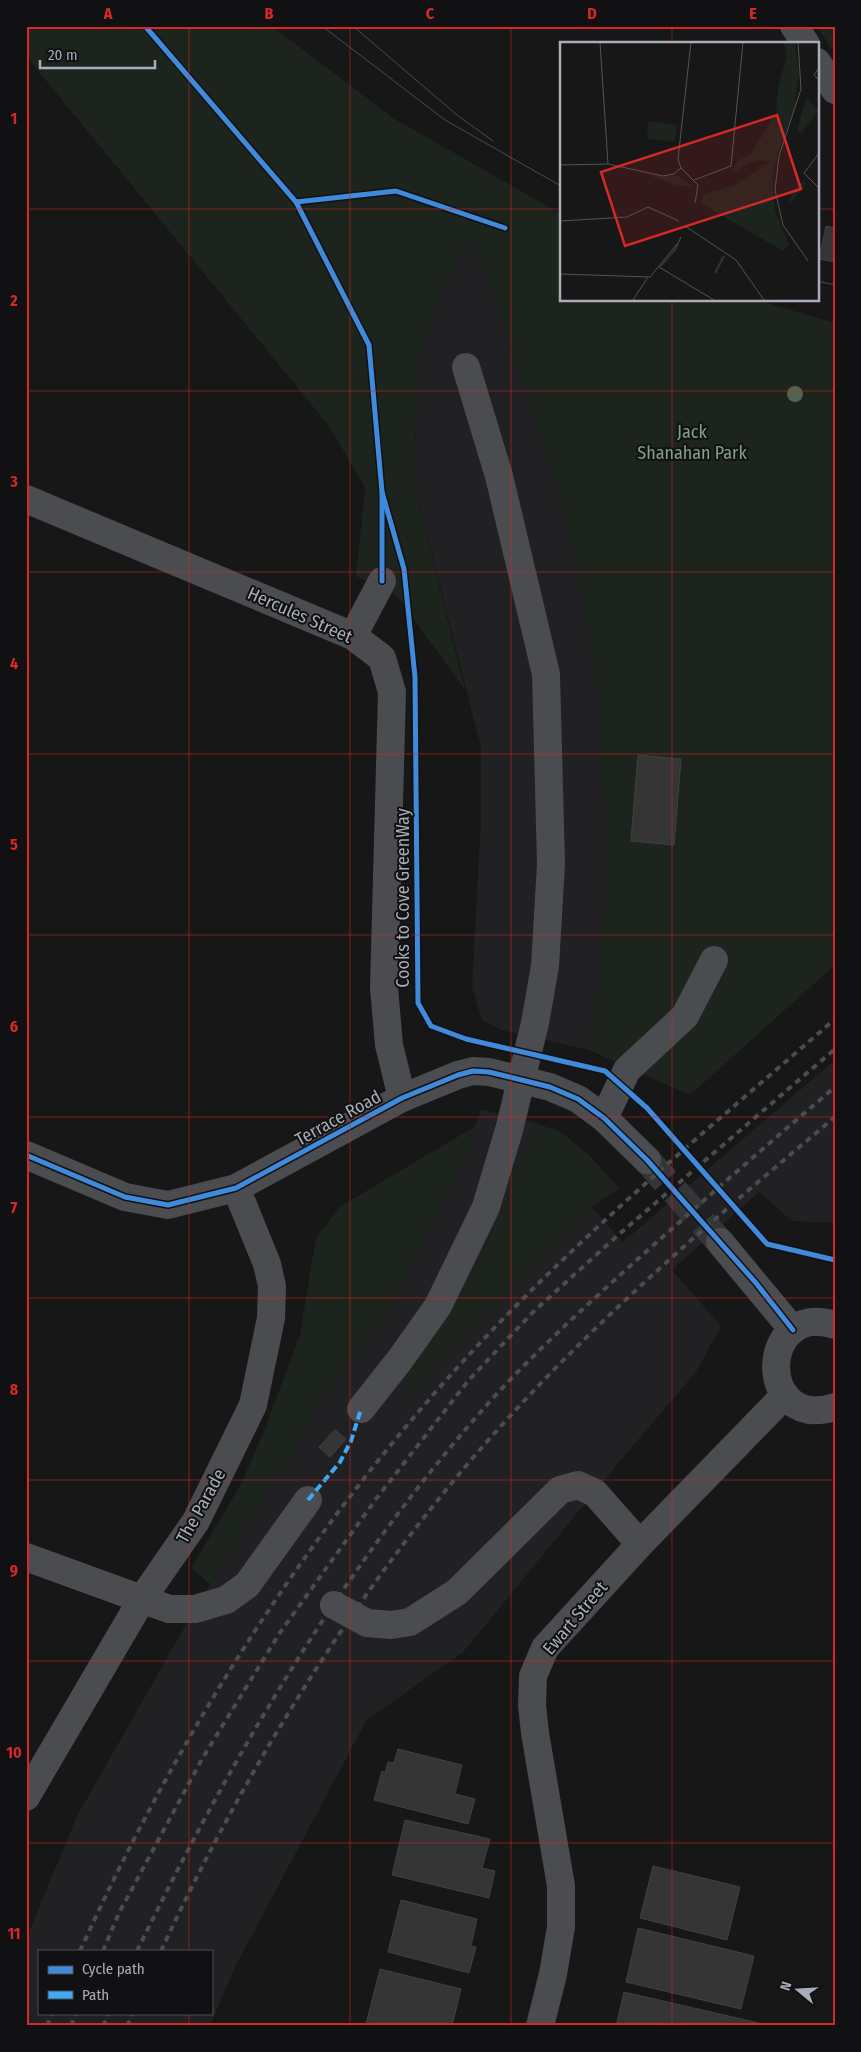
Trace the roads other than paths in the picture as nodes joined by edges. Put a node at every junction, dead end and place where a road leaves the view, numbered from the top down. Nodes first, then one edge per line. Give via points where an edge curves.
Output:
1 (794, 26) edge
2 (805, 42) edge
3 (818, 64) edge
4 (835, 90) edge
5 (466, 367) dead end
6 (26, 499) edge
7 (382, 581) dead end
8 (353, 636) junction
9 (714, 960) dead end
10 (402, 1098) junction
11 (604, 1118) junction
12 (26, 1155) edge
13 (648, 1160) tunnel mouth
14 (236, 1188) junction
15 (720, 1242) tunnel mouth
16 (835, 1325) edge
17 (793, 1330) junction
18 (785, 1395) junction
19 (835, 1407) edge
20 (361, 1409) dead end
21 (308, 1500) dead end
22 (640, 1544) junction
23 (26, 1558) edge
24 (142, 1599) junction
25 (334, 1605) dead end
26 (26, 1797) edge
27 (540, 2026) edge

1 - 2 street
3 - 4 street
5 - 20 street via 499,476 546,674 551,864 544,966 535,1023 486,1207 438,1306
6 - 8 street, Hercules Street
7 - 8 street
8 - 10 street, Hercules Street via 382,658 392,692 384,988 389,1045
9 - 11 street via 685,1016 627,1070
10 - 11 street, Terrace Road via 458,1074 490,1072 550,1087 578,1099
10 - 14 street, Terrace Road
11 - 13 street, Terrace Road
12 - 14 street, Terrace Road via 126,1197 168,1205
14 - 24 street, The Parade via 267,1264 272,1286 270,1318 253,1405 196,1521
15 - 17 street
16 - 17 street via 815,1322
17 - 18 street via 782,1340 774,1368 777,1383
18 - 19 street via 796,1405 810,1410
18 - 22 street, Ewart Street
21 - 24 street via 247,1585 226,1600 195,1609 169,1609
22 - 25 street via 595,1493 578,1485 560,1490 457,1592 410,1622 367,1624
22 - 27 street, Ewart Street via 545,1648 533,1676 535,1732 561,1886 561,1927
23 - 24 street
24 - 26 street, The Parade

